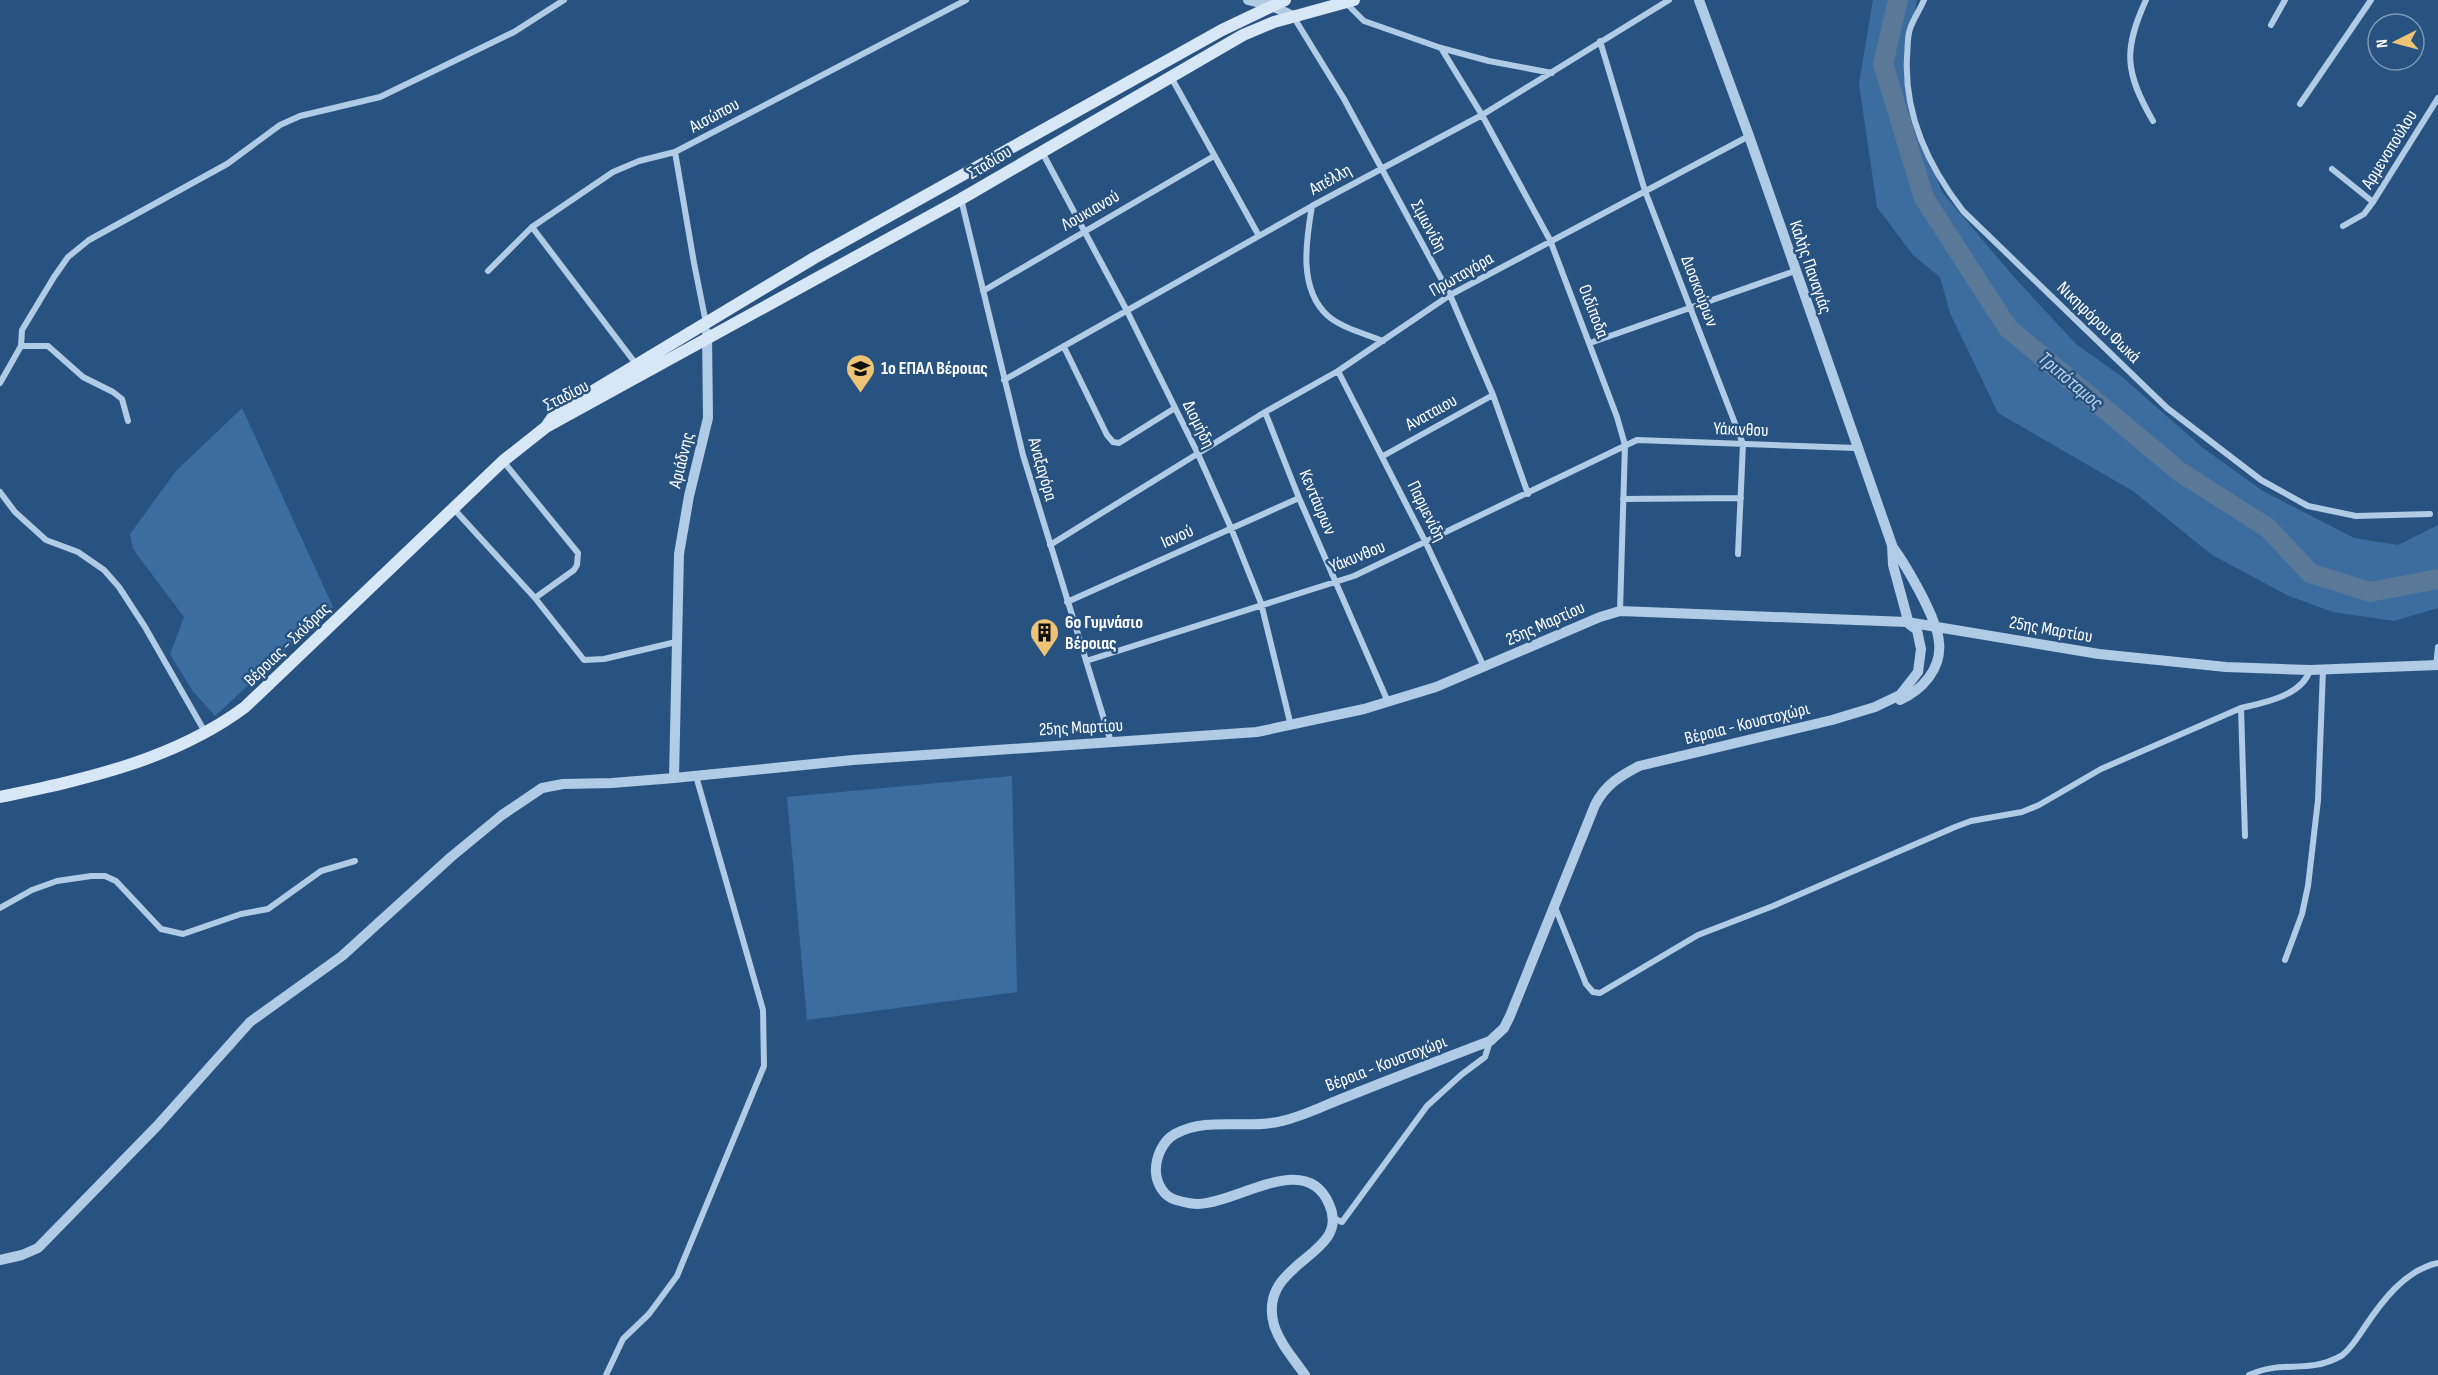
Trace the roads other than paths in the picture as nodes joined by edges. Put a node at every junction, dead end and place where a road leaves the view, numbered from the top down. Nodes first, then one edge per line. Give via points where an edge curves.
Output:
1 (564, 0) edge
2 (966, 0) edge
3 (1248, 0) edge
4 (1285, 0) edge
5 (1669, 0) edge
6 (1699, 0) edge
7 (1924, 0) edge
8 (2146, 0) edge
9 (2285, 0) edge
10 (2371, 0) edge
11 (1350, 1) edge
12 (1272, 6) junction
13 (1293, 16) junction
14 (2271, 25) dead end
15 (1600, 41) junction
16 (1442, 48) junction
17 (1553, 73) junction
18 (1170, 76) junction
19 (2438, 98) edge
20 (2300, 104) dead end
21 (1482, 115) junction
22 (2153, 121) dead end
23 (1749, 136) junction
24 (1042, 151) junction
25 (675, 152) junction
26 (1214, 156) junction
27 (1381, 168) junction
28 (2332, 169) dead end
29 (1645, 191) junction
30 (961, 200) junction
31 (2373, 202) junction
32 (1312, 206) junction
33 (2343, 226) dead end
34 (532, 227) junction
35 (1083, 231) junction
36 (1259, 236) junction
37 (1550, 240) junction
38 (488, 271) dead end
39 (1795, 271) junction
40 (983, 291) junction
41 (1450, 295) junction
42 (1690, 307) junction
43 (1126, 309) junction
44 (706, 323) junction
45 (707, 340) junction
46 (1383, 341) junction
47 (1590, 343) junction
48 (21, 346) junction
49 (1065, 346) junction
50 (636, 364) junction
51 (1338, 371) junction
52 (1004, 380) junction
53 (0, 383) edge
54 (1493, 395) junction
55 (1175, 408) junction
56 (1265, 412) junction
57 (128, 421) dead end
58 (546, 427) junction
59 (1743, 444) junction
60 (1625, 445) junction
61 (1856, 448) junction
62 (1198, 454) junction
63 (1383, 456) junction
64 (502, 461) junction
65 (0, 492) edge
66 (1528, 494) junction
67 (1299, 498) junction
68 (1741, 498) junction
69 (1623, 499) junction
70 (453, 508) junction
71 (2430, 514) dead end
72 (1231, 528) junction
73 (1426, 543) junction
74 (1050, 545) junction
75 (1892, 545) junction
76 (1738, 554) dead end
77 (1334, 582) junction
78 (535, 598) junction
79 (1067, 602) junction
80 (1261, 603) junction
81 (1620, 611) junction
82 (1909, 624) junction
83 (1936, 626) junction
84 (676, 642) junction
85 (2438, 647) edge
86 (1086, 661) junction
87 (2437, 665) edge
88 (1484, 668) junction
89 (2310, 670) junction
90 (2323, 670) junction
91 (1388, 702) junction
92 (1888, 702) junction
93 (2241, 708) junction
94 (1291, 726) junction
95 (206, 734) junction
96 (1111, 742) junction
97 (696, 776) junction
98 (674, 778) junction
99 (0, 796) edge
100 (2245, 836) dead end
101 (355, 861) dead end
102 (1555, 907) junction
103 (0, 908) edge
104 (2285, 960) dead end
105 (1490, 1041) junction
106 (1333, 1218) junction
107 (0, 1260) edge
108 (2438, 1263) edge
109 (606, 1375) edge
110 (1305, 1375) edge
111 (2249, 1375) edge

1 - 48 street via 514,32 380,97 300,116 280,125 227,164 89,240 68,257 54,277 22,330
2 - 25 street, Αισώπου
3 - 12 street
4 - 12 main road, Σταδίου
5 - 15 street, Απέλλη
6 - 23 street, Καλής Παναγιάς
7 - 71 street, Νικηφόρου Φωκά via 1909,31 1906,72 1912,113 1928,159 1963,211 2167,408 2261,480 2308,506 2355,516
8 - 22 street via 2132,33 2130,57 2139,98
9 - 14 street
10 - 20 street
11 - 13 main road, Σταδίου
11 - 16 street via 1364,21
12 - 13 street
12 - 44 main road, Σταδίου via 1213,35 814,258
13 - 18 main road, Σταδίου via 1243,35
13 - 27 street, Σιμωνίδη
15 - 17 street, Απέλλη
15 - 29 street, Διοσκούρων
16 - 17 street via 1489,62
16 - 21 street, Οιδίποδα
17 - 21 street, Απέλλη
18 - 24 main road, Σταδίου
18 - 26 street
19 - 31 street, Αρμενοπούλου
21 - 27 street, Απέλλη
21 - 37 street, Οιδίποδα
23 - 29 street, Πρωταγόρα
23 - 39 street, Καλής Παναγιάς
24 - 30 main road, Σταδίου
24 - 35 street, Διομήδη
25 - 34 street, Αισώπου via 613,172
25 - 44 street, Αριάδνης
26 - 35 street, Λουκιανού
26 - 36 street
27 - 32 street, Απέλλη
27 - 41 street, Σιμωνίδη
28 - 31 street, Αρμενοπούλου
29 - 37 street, Πρωταγόρα
29 - 42 street, Διοσκούρων
30 - 40 street, Αναξαγόρα
30 - 45 main road, Σταδίου
31 - 33 street via 2364,214
32 - 36 street, Απέλλη
32 - 46 street via 1306,261 1318,303 1329,316
34 - 38 street, Αισώπου
34 - 50 street
35 - 40 street, Λουκιανού
35 - 43 street, Διομήδη
36 - 43 street, Απέλλη
37 - 41 street, Πρωταγόρα
37 - 47 street, Οιδίποδα
39 - 42 street
39 - 61 street, Καλής Παναγιάς
40 - 52 street, Αναξαγόρα
41 - 46 street, Πρωταγόρα
41 - 54 street, Σιμωνίδη
42 - 47 street
42 - 59 street, Διοσκούρων
43 - 49 street, Απέλλη
43 - 55 street, Διομήδη
44 - 45 street, Αριάδνης
44 - 50 main road, Σταδίου
45 - 58 main road, Σταδίου
45 - 84 street, Αριάδνης via 708,418 678,554
46 - 51 street, Πρωταγόρα
47 - 60 street, Οιδίποδα
48 - 53 street
48 - 57 street via 48,346 83,377 122,399
49 - 52 street, Απέλλη
49 - 55 street via 1113,442 1119,443
50 - 58 main road, Σταδίου via 555,414
51 - 56 street, Πρωταγόρα
51 - 63 street, Παρμενίδη
52 - 74 street, Αναξαγόρα
54 - 63 street, Αναταιου
54 - 66 street, Σιμωνίδη
55 - 62 street, Διομήδη
56 - 62 street, Πρωταγόρα
56 - 67 street, Κεντάυρων
58 - 64 main road, Βέροιας - Σκύδρας
59 - 60 street, Υάκινθου via 1637,440
59 - 61 street, Υάκινθου
59 - 68 street, Διοσκούρων
60 - 66 street, Υάκυνθου
60 - 69 street, Οιδίποδα
61 - 75 street, Καλής Παναγιάς
62 - 72 street, Διομήδη
62 - 74 street, Πρωταγόρα
63 - 73 street, Παρμενίδη
64 - 70 main road, Βέροιας - Σκύδρας
64 - 78 street via 578,553 574,570
65 - 95 street via 15,512 46,540 78,552 120,587
66 - 73 street, Υάκυνθου
67 - 72 street, Ιανού
67 - 77 street, Κεντάυρων
68 - 69 street
68 - 76 street, Διοσκούρων
69 - 81 street, Οιδίποδα
70 - 78 street
70 - 95 main road, Βέροιας - Σκύδρας via 287,670
72 - 79 street, Ιανού
72 - 80 street, Διομήδη
73 - 77 street, Υάκυνθου
73 - 88 street, Παρμενίδη
74 - 79 street, Αναξαγόρα
75 - 82 street, Καλής Παναγιάς via 1893,565
75 - 83 street, Καλής Παναγιάς
77 - 80 street, Υάκυνθου
77 - 91 street, Κεντάυρων
78 - 84 street via 584,660
79 - 86 street, Αναξαγόρα
80 - 86 street, Υάκυνθου
80 - 94 street, Διομήδη
81 - 82 street, 25ης Μαρτίου
81 - 88 street, 25ης Μαρτίου via 1600,616
82 - 83 street, 25ης Μαρτίου
82 - 92 street, Βέροια - Κουστοχώρι via 1919,635 1919,667 1905,690
83 - 89 street, 25ης Μαρτίου via 2146,660
83 - 92 street, Βέροια - Κουστοχώρι via 1939,648 1925,684 1905,698
84 - 98 street, Αριάδνης
85 - 87 street
86 - 96 street, Αναξαγόρα
87 - 90 street, 25ης Μαρτίου
88 - 91 street, 25ης Μαρτίου
89 - 90 street, 25ης Μαρτίου
89 - 93 street via 2286,693
90 - 104 street via 2318,800 2308,886
91 - 94 street, 25ης Μαρτίου
92 - 102 street, Βέροια - Κουστοχώρι via 1832,720 1639,766 1617,778 1594,805
93 - 100 street
93 - 102 street via 2102,769 2039,805 1954,827 1698,935 1600,993 1586,984
94 - 96 street, 25ης Μαρτίου
95 - 99 main road, Βέροιας - Σκύδρας via 127,766
96 - 97 street, 25ης Μαρτίου via 853,760
97 - 98 street, 25ης Μαρτίου
97 - 109 street via 763,1010 764,1066 677,1276 649,1314 623,1339
98 - 107 street, 25ης Μαρτίου via 542,788 502,815 342,956 250,1022 157,1126 38,1248
101 - 103 street via 321,871 268,909 183,934 161,929 116,881 105,876 57,881
102 - 105 street, Βέροια - Κουστοχώρι via 1510,1016
105 - 106 street via 1485,1057 1427,1106 1342,1222
105 - 106 street, Βέροια - Κουστοχώρι via 1283,1121 1186,1129 1172,1135 1159,1154 1157,1179 1170,1199 1198,1204 1277,1182 1307,1181 1323,1190
106 - 110 street via 1331,1233 1280,1283 1273,1298 1274,1325
108 - 111 street via 2423,1266 2404,1280 2380,1305 2344,1355 2309,1370 2279,1367

